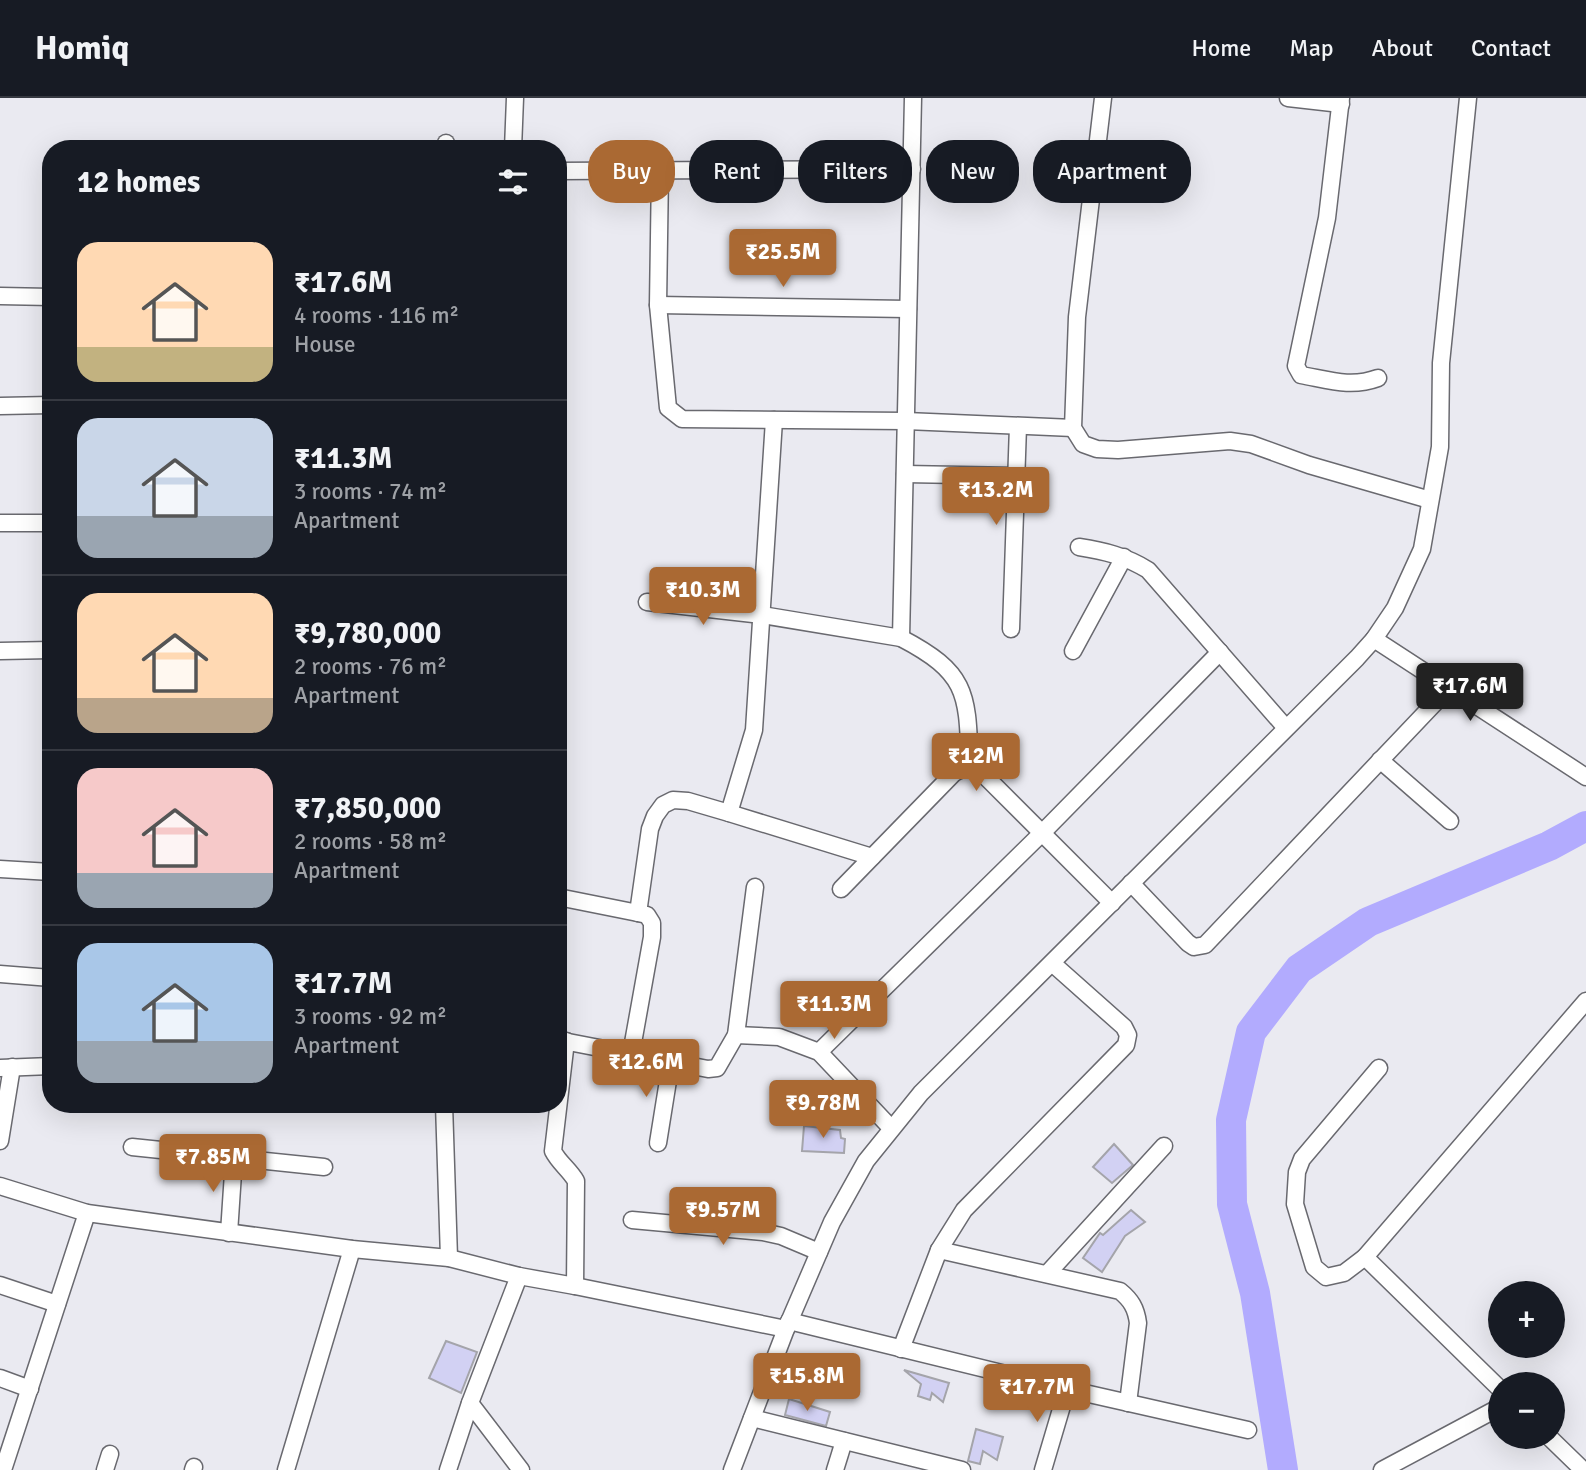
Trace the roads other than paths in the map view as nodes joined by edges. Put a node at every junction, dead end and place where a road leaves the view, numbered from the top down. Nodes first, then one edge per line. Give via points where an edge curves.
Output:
1 (515, 98) edge
2 (913, 98) edge
3 (1103, 98) edge
4 (1288, 98) edge
5 (1468, 98) edge
6 (1341, 101) edge
7 (513, 140) edge
8 (798, 169) edge
9 (912, 169) edge
10 (675, 170) edge
11 (588, 171) edge
12 (567, 172) edge
13 (660, 203) edge
14 (911, 203) edge
15 (0, 296) edge
16 (42, 297) edge
17 (658, 305) junction
18 (908, 309) junction
19 (1378, 378) dead end
20 (42, 405) edge
21 (0, 406) edge
22 (774, 420) junction
23 (906, 421) junction
24 (1018, 426) junction
25 (1073, 428) junction
26 (905, 474) junction
27 (1016, 476) junction
28 (1430, 500) junction
29 (0, 523) edge
30 (42, 523) edge
31 (1079, 547) dead end
32 (1124, 556) junction
33 (647, 602) dead end
34 (762, 615) junction
35 (1011, 628) dead end
36 (901, 638) junction
37 (1374, 639) junction
38 (42, 650) edge
39 (0, 651) edge
40 (1073, 651) dead end
41 (1220, 652) junction
42 (1449, 688) junction
43 (1286, 728) junction
44 (1380, 760) junction
45 (970, 767) junction
46 (1586, 777) edge
47 (729, 813) junction
48 (1450, 821) dead end
49 (1042, 833) junction
50 (872, 857) junction
51 (0, 869) edge
52 (42, 871) edge
53 (1131, 883) junction
54 (755, 887) dead end
55 (841, 889) dead end
56 (567, 899) edge
57 (1112, 903) junction
58 (638, 913) junction
59 (1052, 963) junction
60 (0, 974) edge
61 (42, 977) edge
62 (1586, 1001) edge
63 (736, 1035) junction
64 (567, 1041) edge
65 (819, 1052) junction
66 (631, 1054) junction
67 (671, 1062) junction
68 (42, 1066) edge
69 (6, 1067) edge
70 (1379, 1068) dead end
71 (444, 1113) edge
72 (556, 1113) edge
73 (891, 1128) junction
74 (0, 1141) edge
75 (658, 1143) dead end
76 (1164, 1146) dead end
77 (132, 1147) dead end
78 (234, 1158) junction
79 (324, 1167) dead end
80 (0, 1186) edge
81 (87, 1213) junction
82 (632, 1220) dead end
83 (229, 1233) junction
84 (352, 1249) junction
85 (939, 1250) junction
86 (819, 1252) junction
87 (1365, 1257) junction
88 (449, 1258) junction
89 (1047, 1274) junction
90 (519, 1276) junction
91 (0, 1285) edge
92 (575, 1286) junction
93 (57, 1304) junction
94 (788, 1325) junction
95 (901, 1349) junction
96 (1488, 1377) edge
97 (0, 1378) edge
98 (30, 1389) junction
99 (1067, 1389) junction
100 (470, 1403) junction
101 (1128, 1403) junction
102 (1488, 1413) edge
103 (752, 1418) junction
104 (1248, 1430) dead end
105 (844, 1441) junction
106 (1561, 1449) edge
107 (3, 1466) edge
108 (286, 1470) edge
109 (449, 1470) edge
110 (521, 1470) edge
111 (732, 1470) edge
112 (835, 1470) edge
113 (962, 1470) edge
114 (1043, 1470) edge
115 (1382, 1470) edge
116 (1583, 1470) edge

1 - 7 street
2 - 9 street
3 - 25 street via 1077,317
4 - 6 street
5 - 28 street via 1441,363 1440,447
6 - 19 street via 1327,218 1296,366 1301,375 1351,384
8 - 10 street
11 - 12 street
13 - 17 street
14 - 18 street
15 - 16 street
17 - 18 street
17 - 22 street via 668,408 675,415 682,419
18 - 23 street
20 - 21 street
22 - 23 street
22 - 34 street
23 - 24 street
23 - 26 street
24 - 25 street
24 - 27 street
25 - 28 street via 1083,444 1097,449 1230,441 1251,444
26 - 27 street
26 - 36 street
27 - 35 street
28 - 37 street via 1422,549 1395,608
29 - 30 street
31 - 32 street
32 - 40 street
32 - 41 street via 1148,570
33 - 34 street
34 - 36 street
34 - 47 street via 754,730
36 - 45 street via 945,665 957,680 965,701
37 - 42 street
37 - 43 street
38 - 39 street
41 - 43 street
41 - 49 street
42 - 44 street
42 - 46 street
43 - 53 street
44 - 48 street
44 - 53 street via 1205,945 1188,943
45 - 49 street via 980,771
45 - 50 street via 953,774
47 - 50 street
47 - 58 street via 688,801 663,805 650,830
49 - 57 street
49 - 65 street
50 - 55 street
51 - 52 street
53 - 57 street
54 - 63 street
56 - 58 street
57 - 59 street
58 - 66 street via 647,915 652,923 652,937
59 - 73 street
59 - 85 street via 1124,1027 1126,1045 964,1210
60 - 61 street
62 - 87 street
63 - 65 street via 779,1037
63 - 67 street via 717,1068
64 - 66 street
65 - 73 street
66 - 67 street
67 - 75 street
68 - 69 street
69 - 74 street
70 - 87 street via 1302,1159 1294,1187 1295,1204 1319,1273 1326,1277 1344,1273
71 - 88 street
72 - 92 street via 553,1151 576,1181
73 - 86 street via 866,1161
76 - 89 street
77 - 78 street
78 - 79 street
78 - 83 street
80 - 81 street
81 - 83 street
81 - 93 street
82 - 86 street via 763,1232
83 - 84 street
84 - 88 street
84 - 108 street
85 - 89 street
85 - 95 street
86 - 94 street
87 - 96 street
88 - 90 street
89 - 101 street via 1120,1291 1130,1299 1138,1323
90 - 92 street
90 - 100 street
91 - 93 street
92 - 94 street
93 - 98 street
94 - 95 street
94 - 103 street
95 - 99 street
97 - 98 street
98 - 107 street
99 - 101 street
99 - 114 street
100 - 109 street
100 - 110 street
101 - 104 street
102 - 115 street
103 - 105 street
103 - 111 street
105 - 112 street
105 - 113 street
106 - 116 street

